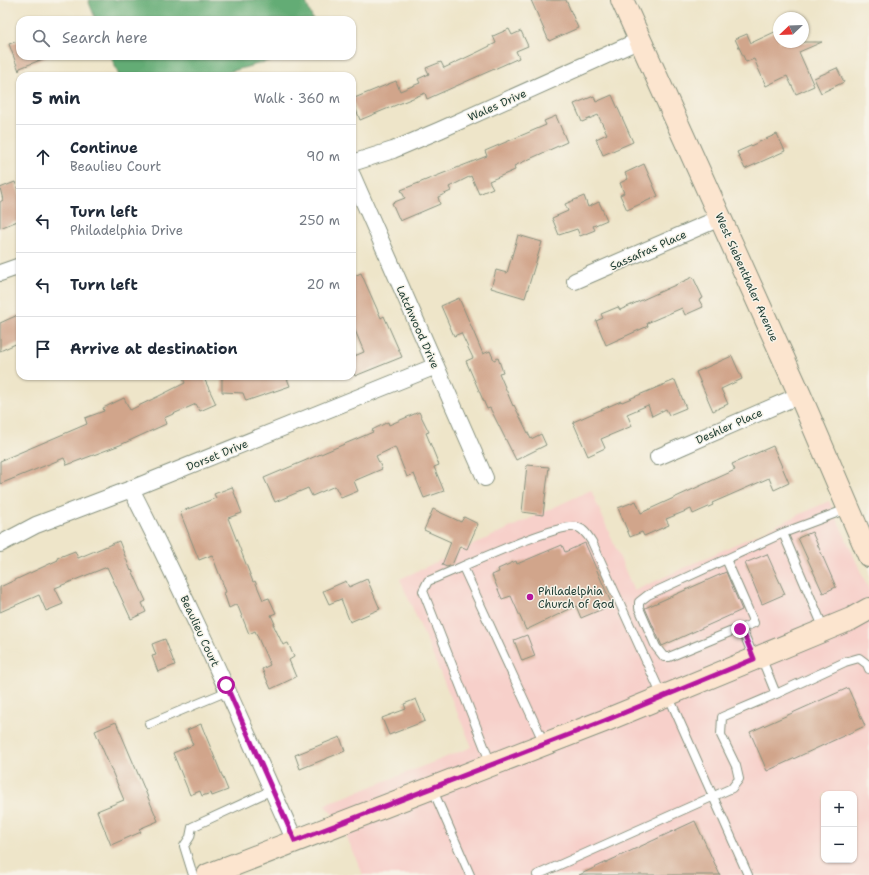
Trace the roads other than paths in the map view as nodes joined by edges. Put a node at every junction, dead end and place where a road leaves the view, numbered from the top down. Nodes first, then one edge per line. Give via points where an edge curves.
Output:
1 (622, 0) edge
2 (640, 40) junction
3 (356, 162) edge
4 (356, 184) edge
5 (720, 218) junction
6 (16, 267) edge
7 (0, 273) edge
8 (576, 281) dead end
9 (436, 366) junction
10 (800, 395) junction
11 (658, 457) dead end
12 (485, 478) dead end
13 (131, 489) junction
14 (847, 509) junction
15 (783, 534) junction
16 (0, 544) edge
17 (869, 556) edge
18 (726, 559) junction
19 (463, 567) junction
20 (869, 609) edge
21 (740, 629) junction
22 (824, 630) junction
23 (757, 657) junction
24 (869, 669) edge
25 (228, 692) junction
26 (776, 694) junction
27 (665, 695) junction
28 (149, 724) dead end
29 (545, 744) junction
30 (491, 764) junction
31 (431, 788) junction
32 (272, 790) junction
33 (714, 797) junction
34 (295, 841) junction
35 (238, 870) edge
36 (193, 875) edge
37 (208, 875) edge
38 (470, 875) edge
39 (537, 875) edge
40 (748, 875) edge

1 - 2 main road, West Siebenthaler Avenue
2 - 3 street, Wales Drive via 440,130 393,150
2 - 5 main road, West Siebenthaler Avenue
4 - 9 street, Latchwood Drive
5 - 8 street, Sassafras Place
5 - 10 main road, West Siebenthaler Avenue
6 - 7 street
9 - 12 street, Latchwood Drive
9 - 13 street, Dorset Drive
10 - 11 street, Deshler Place
10 - 14 main road, West Siebenthaler Avenue
13 - 16 street, Dorset Drive via 36,525
13 - 25 street, Beaulieu Court
14 - 15 lane
14 - 17 main road, West Siebenthaler Avenue
15 - 18 lane
15 - 22 lane
18 - 21 lane via 754,623
18 - 21 lane via 642,598 639,608 656,647 664,657
19 - 27 lane via 538,536 565,527 578,527 592,542
19 - 29 lane
19 - 30 lane via 428,581 423,591
20 - 22 main road
21 - 23 lane
22 - 23 main road
23 - 26 lane
23 - 27 main road
24 - 26 lane via 859,658
25 - 28 lane
25 - 32 street, Beaulieu Court
26 - 33 lane via 722,717 721,735 736,766 739,779 732,788
27 - 29 main road
27 - 33 lane
29 - 30 main road
30 - 31 main road
31 - 34 main road
31 - 38 lane
32 - 34 street, Beaulieu Court
32 - 36 lane via 192,827 190,837 184,846
33 - 39 lane
33 - 40 lane
34 - 35 main road
35 - 37 main road

